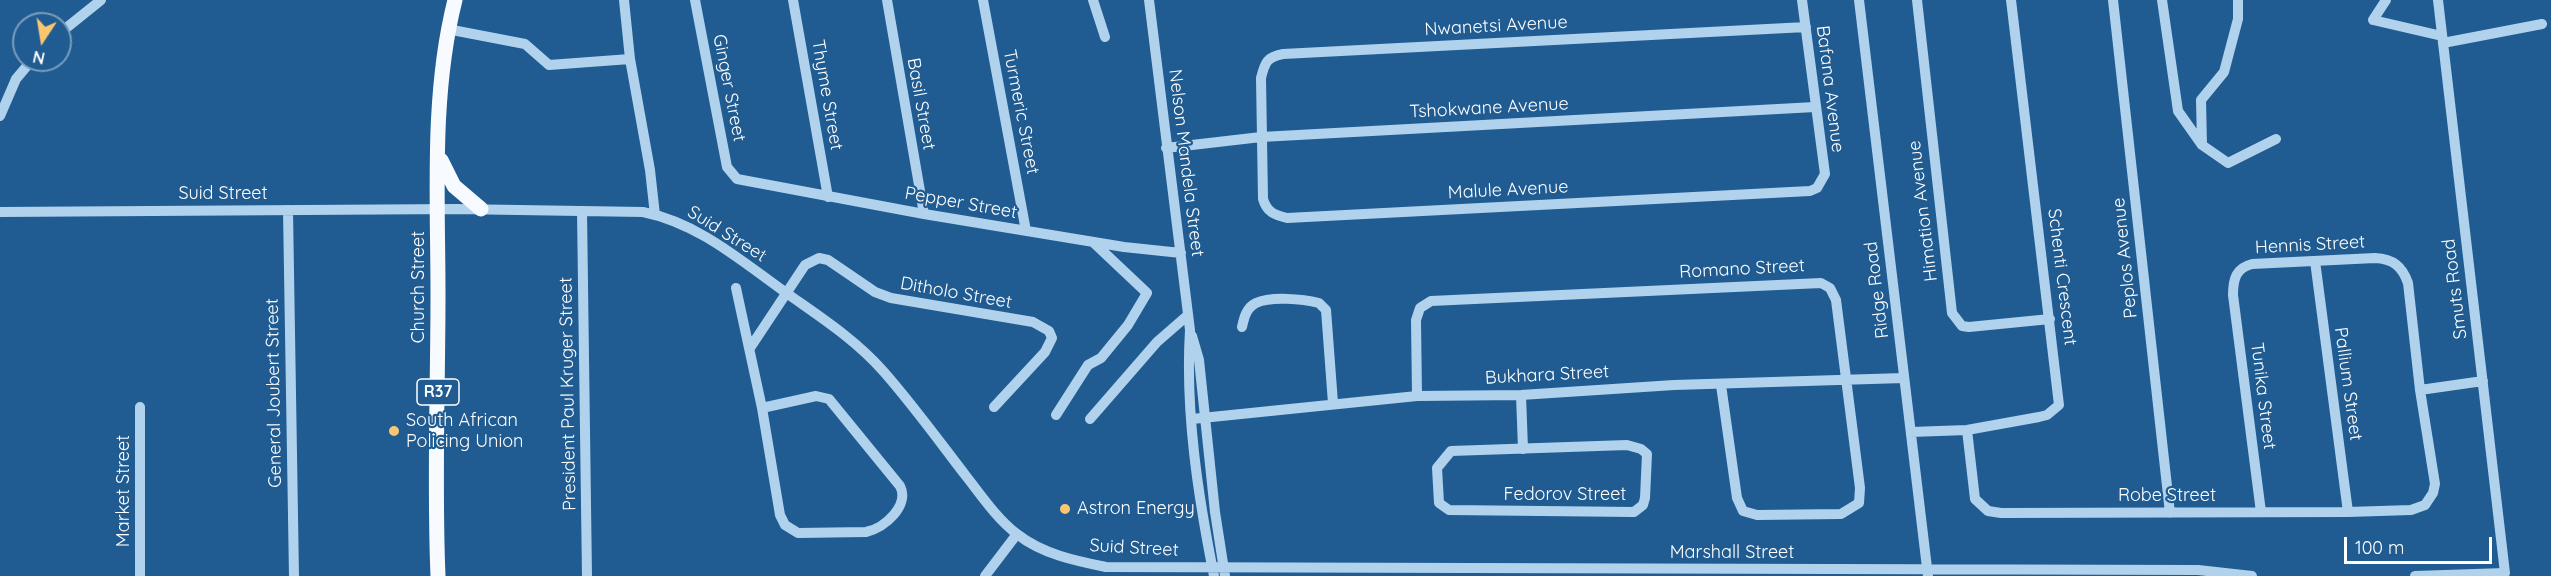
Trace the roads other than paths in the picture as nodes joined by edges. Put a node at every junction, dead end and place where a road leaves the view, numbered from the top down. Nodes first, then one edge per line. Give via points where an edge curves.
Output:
1 (101, 0) edge
2 (454, 0) edge
3 (624, 0) edge
4 (695, 0) edge
5 (793, 0) edge
6 (886, 0) edge
7 (983, 0) edge
8 (1093, 0) edge
9 (1149, 0) edge
10 (1802, 0) edge
11 (1859, 0) edge
12 (1917, 0) edge
13 (2012, 0) edge
14 (2113, 0) edge
15 (2162, 0) edge
16 (2238, 0) edge
17 (2385, 0) edge
18 (2438, 0) edge
19 (72, 23) edge
20 (2542, 24) dead end
21 (1806, 27) junction
22 (447, 29) junction
23 (1105, 37) dead end
24 (2442, 40) junction
25 (630, 59) junction
26 (22, 72) edge
27 (1815, 107) junction
28 (0, 116) edge
29 (1261, 137) junction
30 (2276, 139) dead end
31 (2202, 146) junction
32 (1166, 148) junction
33 (438, 154) junction
34 (737, 179) joint
35 (1823, 181) joint
36 (828, 197) junction
37 (438, 209) junction
38 (481, 209) junction
39 (288, 210) junction
40 (582, 211) junction
41 (0, 212) edge
42 (924, 214) junction
43 (655, 215) junction
44 (1026, 231) junction
45 (1093, 242) junction
46 (1181, 253) junction
47 (2315, 261) junction
48 (2233, 284) joint
49 (735, 288) dead end
50 (785, 293) junction
51 (1188, 315) junction
52 (2050, 318) junction
53 (1242, 327) dead end
54 (1190, 330) junction
55 (750, 348) junction
56 (1904, 378) junction
57 (1846, 379) junction
58 (2483, 381) junction
59 (1721, 385) junction
60 (2420, 390) junction
61 (1521, 395) junction
62 (1417, 396) junction
63 (1333, 403) junction
64 (140, 407) dead end
65 (994, 407) dead end
66 (762, 408) junction
67 (1056, 415) dead end
68 (1206, 417) junction
69 (1090, 419) dead end
70 (1192, 419) junction
71 (1967, 430) junction
72 (1911, 432) junction
73 (1523, 449) junction
74 (1211, 475) junction
75 (1198, 477) junction
76 (2261, 512) junction
77 (2348, 512) junction
78 (2170, 513) junction
79 (1017, 534) junction
80 (1218, 571) edge
81 (1928, 572) edge
82 (1643, 573) edge
83 (140, 576) edge
84 (294, 576) edge
85 (438, 576) edge
86 (587, 576) edge
87 (985, 576) edge
88 (2252, 576) edge
89 (2415, 576) edge

1 - 19 street
2 - 22 main road, Church Street / R37
3 - 25 street
4 - 34 street, Ginger Street via 727,167
5 - 36 street, Thyme Street
6 - 42 street, Basil Street
7 - 44 street, Turmeric Street
8 - 23 street
9 - 32 street, Nelson Mandela Street
10 - 21 street, Bafana Avenue
11 - 56 street, Ridge Road
12 - 52 street, Himation Avenue via 1952,313 1962,326 1969,327
13 - 52 street, Schenti Crescent
14 - 78 street, Peplos Avenue
15 - 31 street via 2178,111
16 - 31 street via 2238,19 2224,72 2200,100
17 - 24 street via 2373,20
18 - 24 street, Smuts Road
20 - 24 street
21 - 27 street, Bafana Avenue
21 - 29 street, Nwanetsi Avenue via 1271,56 1263,67
22 - 25 street via 525,44 549,65
22 - 33 main road, Church Street / R37
24 - 58 street, Smuts Road
25 - 43 street via 651,170
26 - 28 street
27 - 29 street, Tshokwane Avenue
27 - 35 street, Bafana Avenue
29 - 32 street, Tshokwane Avenue
29 - 35 street, Malule Avenue via 1263,200 1266,209 1287,218 1799,192 1817,188
30 - 31 street via 2228,163
32 - 46 street, Nelson Mandela Street
33 - 37 main road, Church Street / R37
33 - 38 main road via 454,186
34 - 36 street, Pepper Street
36 - 42 street, Pepper Street
37 - 38 street, Suid Street
37 - 39 street, Suid Street
37 - 85 main road, Church Street / R37
38 - 40 street, Suid Street
39 - 41 street, Suid Street
39 - 84 street, General Joubert Street
40 - 43 street, Suid Street
40 - 86 street, President Paul Kruger Street
42 - 44 street, Pepper Street
43 - 50 street, Suid Street via 700,232
44 - 45 street, Pepper Street
45 - 46 street, Pepper Street
45 - 67 street via 1147,293 1101,358 1088,365
46 - 51 street, Nelson Mandela Street
47 - 48 street, Hennis Street via 2252,264 2240,269
47 - 60 street, Hennis Street via 2385,258 2399,266 2408,283
47 - 77 street, Pallium Street
48 - 76 street, Tunika Street
49 - 55 street
50 - 55 street
50 - 65 street, Ditholo Street via 805,265 819,258 891,298 1043,326 1052,338 1048,346
50 - 79 street, Suid Street via 861,348
51 - 54 street, Nelson Mandela Street
51 - 69 street via 1156,342
52 - 71 street, Schenti Crescent via 2059,405 2047,415
53 - 63 street via 1244,316 1255,303 1319,303 1326,310
54 - 68 street, Nelson Mandela Street via 1199,360
54 - 70 street, Nelson Mandela Street
55 - 66 street
56 - 57 street, Bukhara Street
56 - 72 street, Ridge Road
57 - 59 street, Bukhara Street
57 - 59 street, Romano Street via 1861,497 1854,508 1841,514 1757,515 1743,511 1737,498
57 - 62 street, Romano Street via 1834,293 1821,283 1797,282 1431,301 1420,308 1416,320
58 - 60 street
58 - 89 street, Smuts Road via 2505,573
59 - 61 street, Bukhara Street
60 - 77 street, Robe Street via 2435,484 2430,500 2411,510
61 - 62 street, Bukhara Street
61 - 73 street
62 - 63 street, Bukhara Street
63 - 68 street, Bukhara Street
64 - 83 street, Market Street
66 - 66 street via 780,515 791,531 871,531 901,507 900,486 829,399 816,396
68 - 70 street, Bukhara Street
68 - 74 street, Nelson Mandela Street
70 - 75 street, Nelson Mandela Street
71 - 72 street, Schenti Crescent
71 - 78 street, Robe Street via 1972,491 1979,505 1988,511
72 - 81 street, Ridge Road
73 - 73 street, Fedorov Street via 1635,446 1647,454 1643,505 1634,512 1449,510 1438,503 1437,468 1451,451
74 - 75 street
74 - 80 street, Nelson Mandela Street
75 - 80 street, Nelson Mandela Street
76 - 77 street, Robe Street
76 - 78 street, Robe Street
79 - 80 street, Suid Street via 1070,559 1106,567
79 - 87 street
80 - 82 street, Marshall Street
81 - 82 street, Marshall Street
81 - 88 street, Marshall Street via 2198,570

